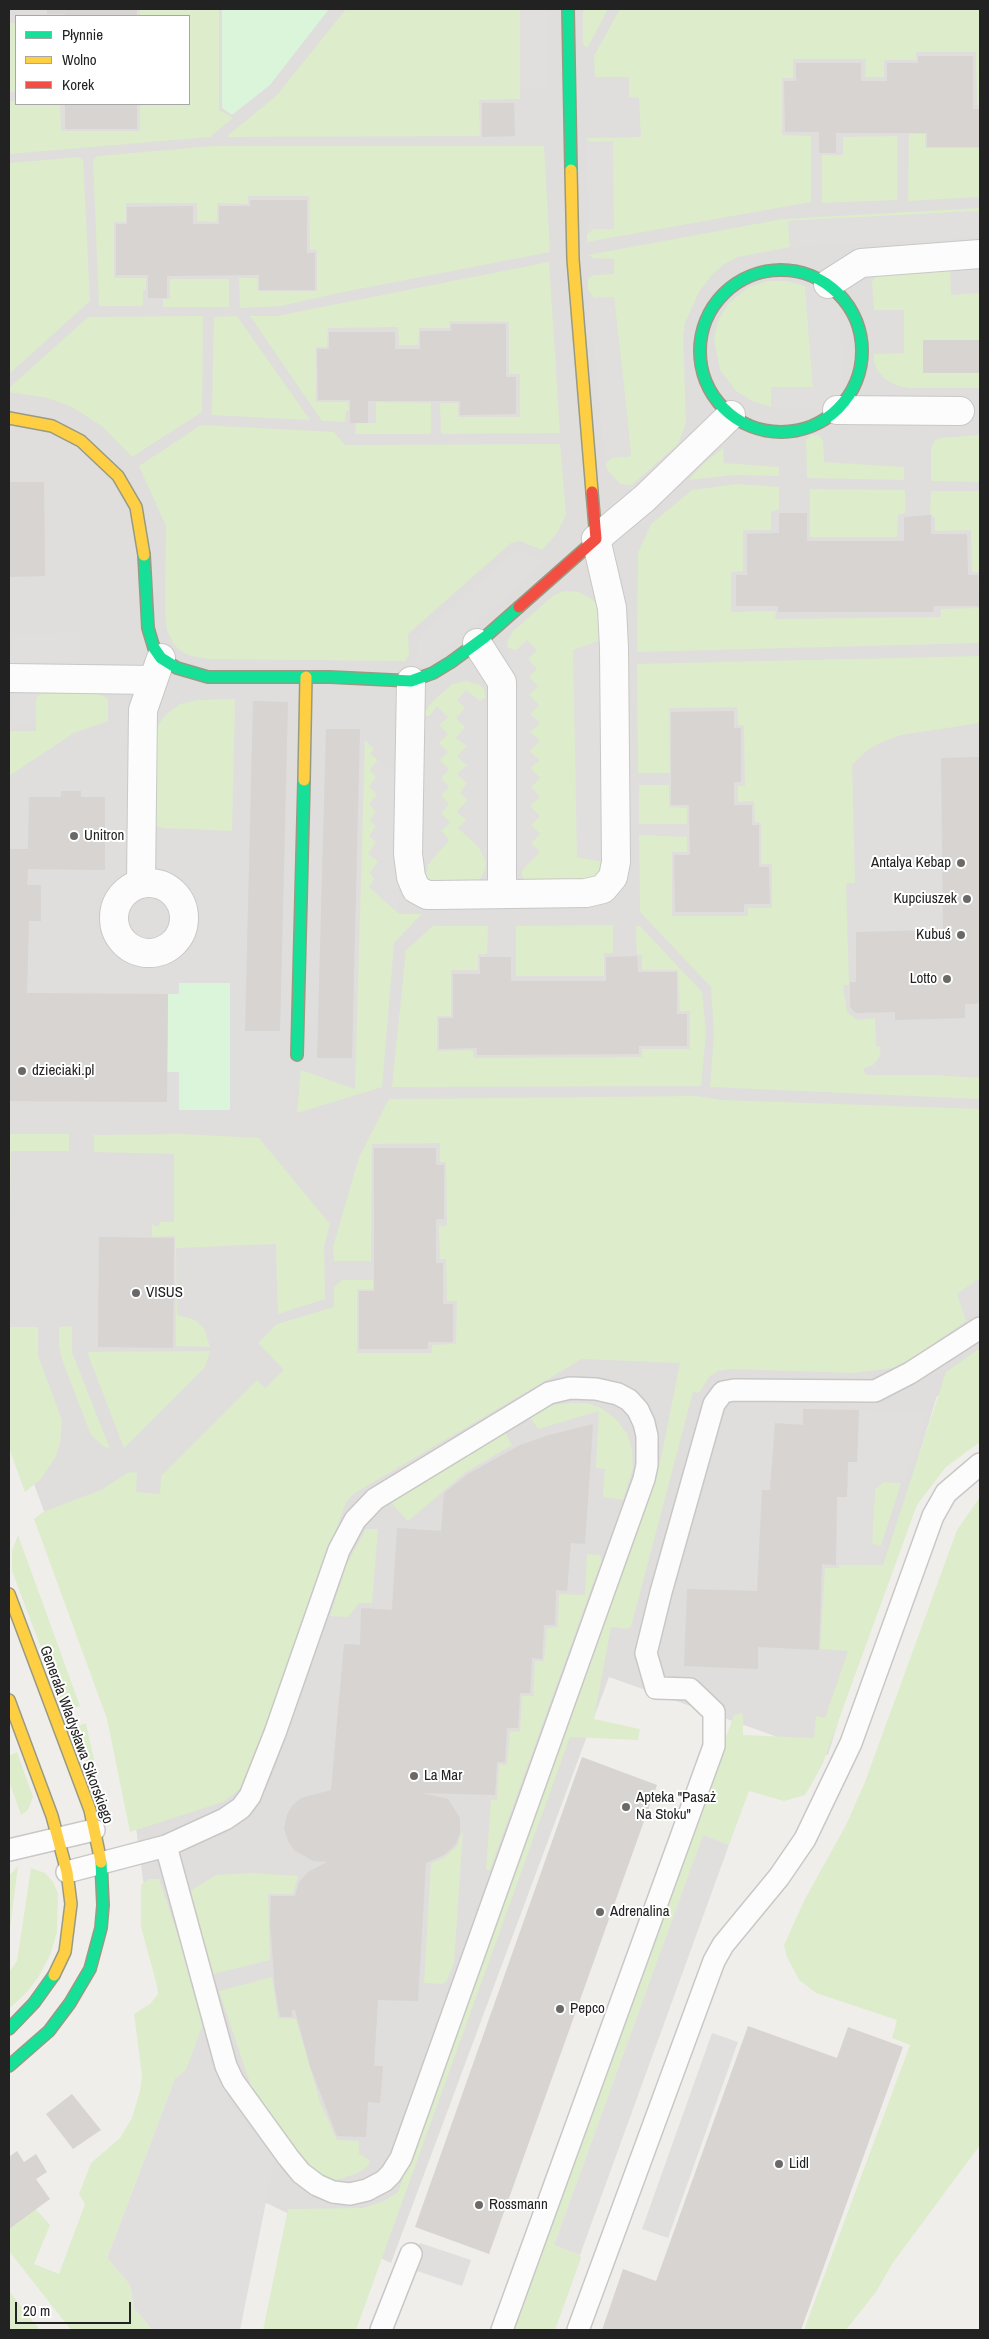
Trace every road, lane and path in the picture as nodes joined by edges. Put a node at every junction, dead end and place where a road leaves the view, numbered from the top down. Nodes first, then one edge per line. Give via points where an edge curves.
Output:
1 (568, 9) edge
2 (980, 254) edge
3 (828, 284) junction
4 (838, 410) junction
5 (960, 411) dead end
6 (731, 415) junction
7 (9, 418) edge
8 (596, 539) junction
9 (477, 643) junction
10 (157, 669) junction
11 (306, 677) junction
12 (9, 678) edge
13 (411, 681) junction
14 (141, 883) dead end
15 (502, 894) junction
16 (297, 1055) dead end
17 (980, 1328) edge
18 (980, 1464) edge
19 (9, 1594) edge
20 (9, 1700) edge
21 (94, 1830) junction
22 (58, 1837) junction
23 (166, 1846) junction
24 (9, 1850) edge
25 (101, 1864) junction
26 (67, 1872) junction
27 (9, 2029) edge
28 (9, 2066) edge
29 (411, 2254) dead end
30 (381, 2330) edge
31 (502, 2330) edge
32 (578, 2330) edge

1 - 8 street via 573,260
2 - 3 street via 861,263
3 - 4 street via 846,301 857,322 863,345 861,369 852,391
3 - 6 street via 803,272 776,270 748,276 725,292 708,314 700,341 702,368 712,394
4 - 5 street
4 - 6 street via 796,431 774,432 751,427
6 - 8 street via 645,498
7 - 10 street via 52,426 81,441 112,470 128,491 136,507 143,545 148,628
8 - 9 street
8 - 15 street via 612,608 615,870 609,884 595,892
9 - 13 street via 433,673
9 - 15 street via 502,682
10 - 11 street via 208,677
10 - 12 street
10 - 14 street via 143,710
11 - 13 street
11 - 16 street
13 - 15 street via 408,866 414,886 420,892 432,895
17 - 31 lane via 876,1391 734,1390 723,1392 714,1404 646,1653 656,1688 690,1689 714,1712 714,1746
18 - 32 lane via 946,1493 933,1516 851,1743 805,1839 714,1961
19 - 21 street, Generała Władysława Sikorskiego via 90,1810
20 - 22 street
21 - 22 lane
21 - 25 street, Generała Władysława Sikorskiego
22 - 24 lane
22 - 26 street
23 - 23 lane via 226,2066 233,2081 288,2157 317,2186 350,2194 384,2181 401,2158 644,1479 647,1436 638,1410 629,1400 596,1389 570,1388 549,1393 365,1508 339,1550 250,1796 241,1808 225,1819
23 - 25 lane
25 - 26 lane
25 - 28 street, Generała Władysława Sikorskiego via 101,1928 90,1969 49,2031
26 - 27 street via 71,1904 65,1952 52,1980
29 - 30 lane

